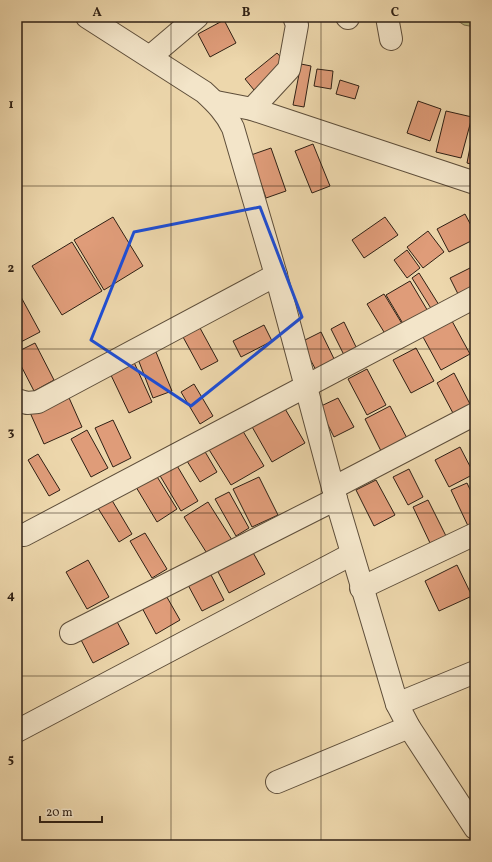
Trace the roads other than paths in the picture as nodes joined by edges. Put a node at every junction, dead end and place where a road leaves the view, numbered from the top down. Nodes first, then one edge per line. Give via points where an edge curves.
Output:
1 (87, 17) edge
2 (198, 17) edge
3 (294, 17) edge
4 (387, 17) edge
5 (391, 39) dead end
6 (151, 56) junction
7 (216, 102) junction
8 (252, 109) junction
9 (475, 183) edge
10 (276, 275) junction
11 (475, 297) edge
12 (306, 386) junction
13 (17, 400) edge
14 (475, 414) edge
15 (334, 493) junction
16 (475, 534) edge
17 (24, 535) dead end
18 (352, 554) junction
19 (361, 588) junction
20 (71, 633) dead end
21 (475, 672) edge
22 (397, 704) junction
23 (409, 727) junction
24 (17, 731) edge
25 (277, 782) dead end
26 (475, 828) edge

1 - 6 street
2 - 6 street
3 - 8 street via 297,25 290,69
4 - 5 street
6 - 7 street
7 - 8 street
7 - 10 street via 233,128
8 - 9 street
10 - 12 street
10 - 13 street via 38,402 27,403
11 - 12 street
12 - 15 street
12 - 17 street
14 - 15 street
15 - 18 street
15 - 20 street
16 - 19 street
18 - 19 street
18 - 24 street
19 - 22 street
21 - 22 street
22 - 23 street
23 - 25 street
23 - 26 street

